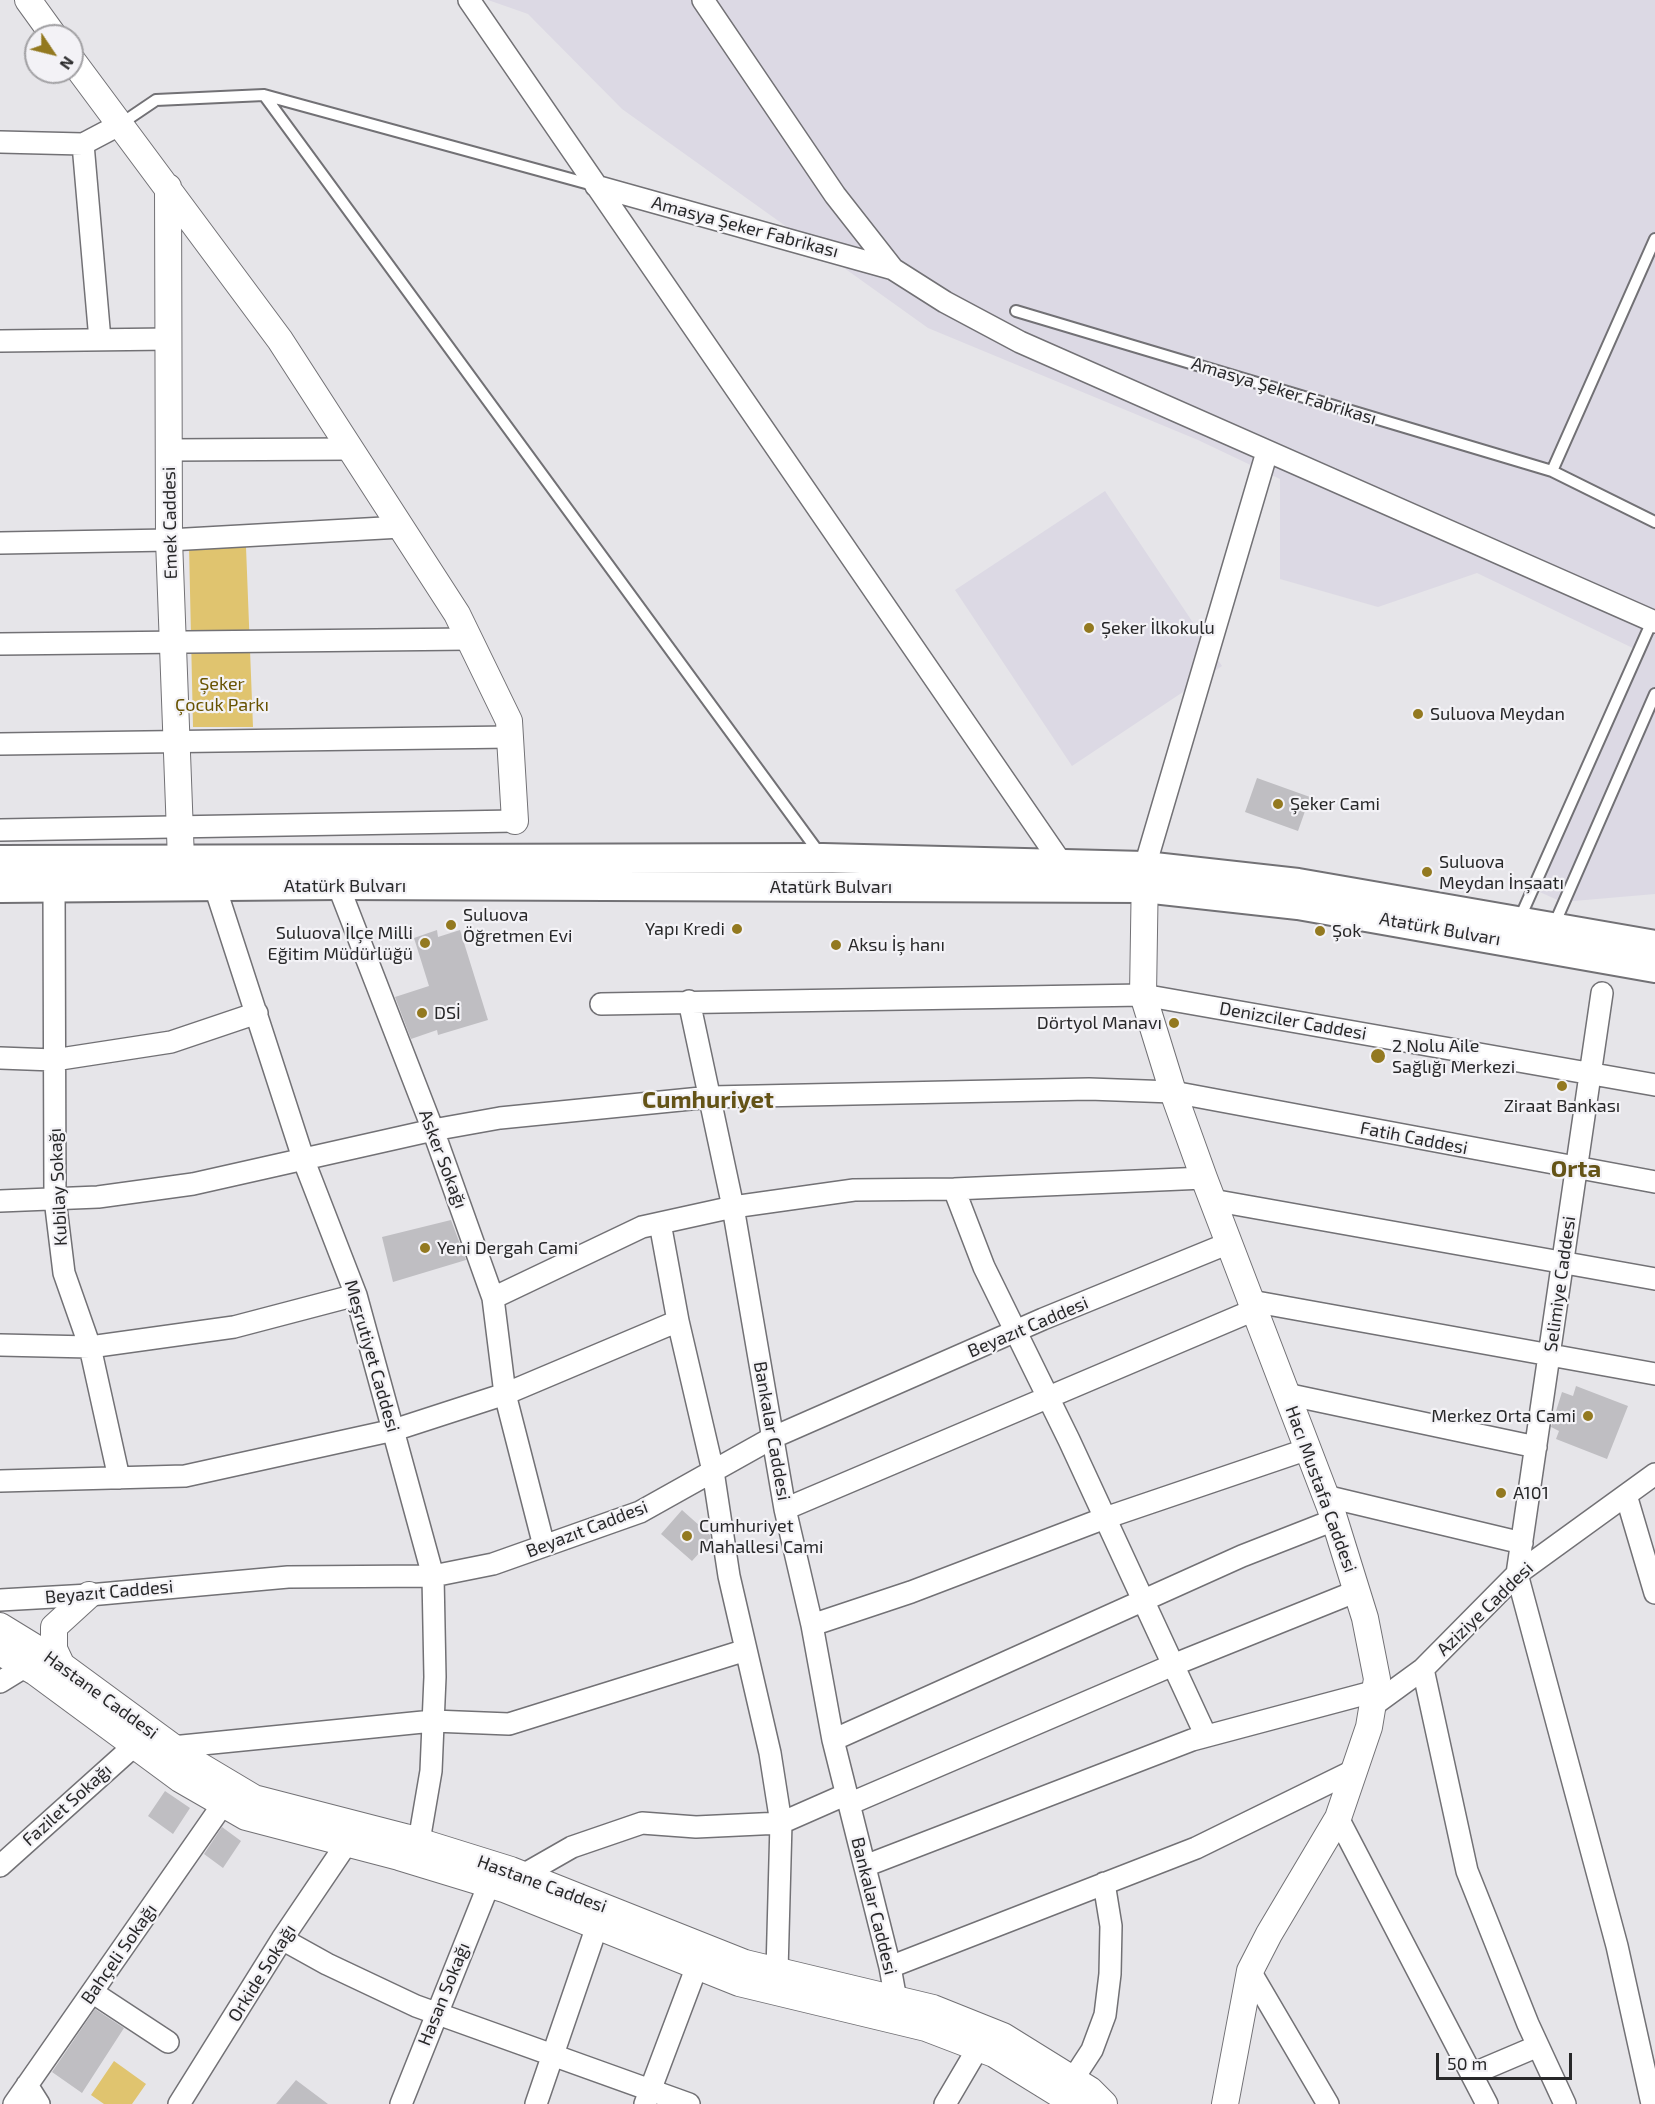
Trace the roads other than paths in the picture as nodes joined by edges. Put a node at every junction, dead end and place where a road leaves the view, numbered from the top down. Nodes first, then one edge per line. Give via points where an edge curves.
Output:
1 (28, 0) edge
2 (469, 0) edge
3 (703, 0) edge
4 (45, 24) edge
5 (84, 77) edge
6 (264, 95) junction
7 (119, 125) junction
8 (0, 142) edge
9 (83, 144) junction
10 (596, 186) junction
11 (168, 187) junction
12 (1655, 239) edge
13 (893, 269) junction
14 (1016, 311) dead end
15 (170, 339) junction
16 (100, 340) junction
17 (0, 341) edge
18 (351, 449) junction
19 (170, 450) junction
20 (1267, 452) junction
21 (1552, 471) junction
22 (1655, 522) edge
23 (401, 527) junction
24 (169, 540) junction
25 (0, 543) edge
26 (1654, 619) edge
27 (469, 639) junction
28 (173, 640) junction
29 (0, 644) edge
30 (1655, 694) edge
31 (510, 738) junction
32 (177, 741) junction
33 (0, 744) edge
34 (515, 821) joint
35 (180, 828) junction
36 (0, 830) edge
37 (823, 858) junction
38 (0, 860) edge
39 (181, 860) junction
40 (1062, 864) junction
41 (1144, 877) junction
42 (338, 885) junction
43 (214, 887) junction
44 (0, 888) edge
45 (54, 888) junction
46 (1518, 922) junction
47 (1553, 928) junction
48 (1655, 945) edge
49 (1655, 968) edge
50 (1602, 993) dead end
51 (1143, 995) junction
52 (689, 1001) junction
53 (601, 1004) dead end
54 (257, 1012) junction
55 (0, 1058) edge
56 (54, 1060) junction
57 (1591, 1074) junction
58 (1655, 1085) edge
59 (1173, 1092) junction
60 (711, 1097) junction
61 (434, 1130) junction
62 (303, 1161) junction
63 (1577, 1168) junction
64 (1655, 1182) edge
65 (954, 1189) junction
66 (1208, 1189) junction
67 (55, 1199) junction
68 (0, 1201) edge
69 (733, 1207) junction
70 (660, 1222) junction
71 (1229, 1243) junction
72 (1563, 1262) junction
73 (1655, 1279) edge
74 (356, 1295) junction
75 (493, 1298) junction
76 (1253, 1305) junction
77 (678, 1320) junction
78 (1016, 1331) junction
79 (0, 1345) edge
80 (90, 1347) junction
81 (1550, 1353) junction
82 (1655, 1374) edge
83 (505, 1394) junction
84 (1286, 1394) junction
85 (1048, 1396) junction
86 (394, 1430) junction
87 (774, 1437) junction
88 (1536, 1447) junction
89 (1308, 1449) junction
90 (713, 1471) junction
91 (1655, 1474) edge
92 (119, 1478) junction
93 (0, 1481) edge
94 (1626, 1495) junction
95 (1325, 1496) junction
96 (785, 1509) junction
97 (1105, 1518) junction
98 (1334, 1521) junction
99 (1522, 1543) junction
100 (544, 1546) junction
101 (1517, 1574) junction
102 (434, 1576) junction
103 (1357, 1591) junction
104 (1655, 1593) edge
105 (89, 1595) junction
106 (0, 1600) edge
107 (1142, 1600) junction
108 (812, 1625) junction
109 (0, 1626) edge
110 (746, 1650) junction
111 (0, 1652) edge
112 (1173, 1665) junction
113 (26, 1666) junction
114 (62, 1666) junction
115 (1423, 1669) junction
116 (0, 1682) edge
117 (1375, 1698) junction
118 (433, 1721) junction
119 (1206, 1736) junction
120 (833, 1740) junction
121 (135, 1745) junction
122 (172, 1747) junction
123 (1355, 1770) junction
124 (848, 1799) junction
125 (223, 1804) junction
126 (1338, 1818) junction
127 (781, 1823) junction
128 (419, 1841) junction
129 (347, 1843) junction
130 (0, 1866) edge
131 (865, 1866) junction
132 (523, 1875) junction
133 (1104, 1883) junction
134 (489, 1884) junction
135 (597, 1926) junction
136 (282, 1939) junction
137 (697, 1966) junction
138 (890, 1967) junction
139 (777, 1971) junction
140 (1250, 1971) junction
141 (92, 1992) junction
142 (896, 2000) junction
143 (436, 2013) junction
144 (168, 2042) dead end
145 (1538, 2046) junction
146 (978, 2048) junction
147 (551, 2055) junction
148 (1472, 2074) junction
149 (1073, 2079) junction
150 (27, 2085) junction
151 (647, 2097) edge
152 (14, 2104) edge
153 (39, 2104) edge
154 (179, 2104) edge
155 (401, 2104) edge
156 (536, 2104) edge
157 (689, 2104) edge
158 (945, 2104) edge
159 (1075, 2104) edge
160 (1104, 2104) edge
161 (1226, 2104) edge
162 (1328, 2104) edge
163 (1487, 2104) edge
164 (1565, 2104) edge
165 (1652, 2104) edge

1 - 4 street
2 - 10 street
3 - 13 street via 835,195
5 - 7 street
6 - 7 lane via 156,100
6 - 10 lane
6 - 37 lane
7 - 9 street
7 - 11 street
8 - 9 street
9 - 16 street
10 - 13 street, Amasya Şeker Fabrikası
10 - 40 street
11 - 15 street, Emek Caddesi
11 - 18 street via 280,340
12 - 21 lane
13 - 20 street via 1020,342
14 - 21 lane, Amasya Şeker Fabrikası
15 - 16 street
15 - 19 street, Emek Caddesi
16 - 17 street
18 - 19 street
18 - 23 street
19 - 24 street, Emek Caddesi
20 - 26 street
20 - 41 street
21 - 22 lane, Amasya Şeker Fabrikası
23 - 24 street
23 - 27 street
24 - 25 street
24 - 28 street, Emek Caddesi
26 - 46 lane
27 - 28 street
27 - 31 street via 509,721
28 - 29 street
28 - 32 street, Emek Caddesi
30 - 47 lane
31 - 32 street
31 - 34 street
32 - 33 street
32 - 35 street, Emek Caddesi
34 - 35 street
35 - 36 street
35 - 39 street, Emek Caddesi
37 - 39 main road, Atatürk Bulvarı
37 - 40 main road, Atatürk Bulvarı
38 - 39 main road, Atatürk Bulvarı
40 - 41 main road, Atatürk Bulvarı
41 - 42 main road, Atatürk Bulvarı
41 - 46 main road, Atatürk Bulvarı via 1298,883
41 - 49 main road, Atatürk Bulvarı
41 - 51 street, Hacı Mustafa Caddesi
42 - 43 main road, Atatürk Bulvarı
42 - 61 street, Asker Sokağı
43 - 45 main road, Atatürk Bulvarı
43 - 54 street, Meşrutiyet Caddesi
44 - 45 main road, Atatürk Bulvarı
45 - 56 street, Kubilay Sokağı
46 - 47 main road, Atatürk Bulvarı
47 - 48 main road, Atatürk Bulvarı
50 - 57 street, Selimiye Caddesi
51 - 52 street, Denizciler Caddesi
51 - 57 street, Denizciler Caddesi
51 - 59 street, Hacı Mustafa Caddesi
52 - 53 street, Denizciler Caddesi
52 - 60 street, Bankalar Caddesi
54 - 56 street via 171,1042
54 - 62 street, Meşrutiyet Caddesi
55 - 56 street
56 - 67 street, Kubilay Sokağı
57 - 58 street, Denizciler Caddesi
57 - 63 street, Selimiye Caddesi
59 - 60 street, Fatih Caddesi via 1089,1089
59 - 63 street, Fatih Caddesi
59 - 66 street, Hacı Mustafa Caddesi
60 - 61 street, Fatih Caddesi via 500,1118
60 - 69 street, Bankalar Caddesi
61 - 62 street, Fatih Caddesi
61 - 75 street, Asker Sokağı
62 - 67 street, Fatih Caddesi via 193,1184
62 - 74 street, Meşrutiyet Caddesi
63 - 64 street, Fatih Caddesi
63 - 72 street, Selimiye Caddesi
65 - 66 street
65 - 69 street via 854,1190
65 - 78 street via 984,1267
66 - 71 street, Hacı Mustafa Caddesi
66 - 72 street
67 - 68 street, Fatih Caddesi
67 - 80 street, Kubilay Sokağı via 64,1273
69 - 70 street
69 - 87 street, Bankalar Caddesi
70 - 75 street
70 - 77 street
71 - 76 street, Hacı Mustafa Caddesi
71 - 78 street, Beyazıt Caddesi
72 - 73 street
72 - 81 street, Selimiye Caddesi
74 - 80 street via 234,1327
74 - 86 street, Meşrutiyet Caddesi
75 - 83 street, Asker Sokağı
76 - 81 street
76 - 84 street, Hacı Mustafa Caddesi
76 - 85 street
77 - 83 street
77 - 90 street
78 - 85 street
78 - 87 street, Beyazıt Caddesi
79 - 80 street
80 - 92 street, Kubilay Sokağı
81 - 82 street
81 - 88 street, Selimiye Caddesi
83 - 86 street
83 - 100 street, Asker Sokağı
84 - 88 street
84 - 89 street, Hacı Mustafa Caddesi
85 - 96 street
85 - 97 street
86 - 92 street via 185,1476
86 - 102 street, Meşrutiyet Caddesi
87 - 90 street, Beyazıt Caddesi
87 - 96 street, Bankalar Caddesi
88 - 99 street, Selimiye Caddesi
89 - 95 street, Hacı Mustafa Caddesi
89 - 97 street
90 - 100 street, Beyazıt Caddesi via 640,1512
90 - 110 street via 729,1576
91 - 94 street, Aziziye Caddesi
92 - 93 street
94 - 101 street, Aziziye Caddesi
94 - 104 street
95 - 98 street, Hacı Mustafa Caddesi
95 - 99 street
96 - 108 street, Bankalar Caddesi
97 - 107 street
97 - 108 street
98 - 103 street, Hacı Mustafa Caddesi
98 - 107 street
99 - 101 street, Selimiye Caddesi
100 - 102 street, Beyazıt Caddesi via 493,1564
101 - 115 street, Aziziye Caddesi
101 - 165 street via 1617,1946
102 - 105 street, Beyazıt Caddesi via 288,1577
102 - 118 street, Meşrutiyet Caddesi
103 - 112 street
103 - 117 street, Hacı Mustafa Caddesi via 1377,1678
105 - 106 street, Beyazıt Caddesi
105 - 114 street via 54,1627 54,1649
107 - 112 street
107 - 120 street
108 - 120 street, Bankalar Caddesi
109 - 114 street, Hastane Caddesi
110 - 118 street via 509,1724
110 - 127 street via 770,1753
111 - 113 street, Hastane Caddesi
112 - 119 street
112 - 124 street
113 - 116 street
113 - 121 street, Hastane Caddesi
114 - 122 street, Hastane Caddesi
115 - 117 street, Aziziye Caddesi
115 - 145 street via 1467,1871
117 - 119 street
117 - 123 street, Hacı Mustafa Caddesi
118 - 122 street
118 - 128 street, Meşrutiyet Caddesi via 431,1772
119 - 131 street
120 - 124 street, Bankalar Caddesi
121 - 125 street, Hastane Caddesi via 180,1779
121 - 130 street, Fazilet Sokağı
122 - 128 street, Hastane Caddesi via 254,1798
123 - 126 street, Hacı Mustafa Caddesi
123 - 133 street via 1196,1848
124 - 127 street
124 - 131 street, Bankalar Caddesi
125 - 129 street, Hastane Caddesi via 246,1817
125 - 141 street, Bahçeli Sokağı
126 - 140 street, Hacı Mustafa Caddesi
126 - 148 street
127 - 132 street via 696,1827 642,1823 572,1847
127 - 139 street
128 - 132 street, Hastane Caddesi
129 - 134 street, Hastane Caddesi
129 - 136 street, Orkide Sokağı
131 - 138 street, Bankalar Caddesi
132 - 139 street, Hastane Caddesi via 745,1963
133 - 138 street
133 - 149 street via 1111,1926 1105,2015 1092,2050
134 - 135 street, Hastane Caddesi
134 - 143 street, Hasan Sokağı
135 - 137 street, Hastane Caddesi
135 - 147 street
136 - 143 street via 327,1964
136 - 154 street, Orkide Sokağı
137 - 146 street, Hastane Caddesi via 739,1983 926,2028
137 - 151 street
138 - 142 street, Bankalar Caddesi
139 - 142 street, Hastane Caddesi
140 - 161 street, Hacı Mustafa Caddesi
140 - 162 street
141 - 144 street
141 - 150 street, Bahçeli Sokağı
142 - 149 street, Hastane Caddesi via 933,2008 1004,2036
143 - 147 street
143 - 155 street, Hasan Sokağı
145 - 148 street
145 - 164 street
146 - 158 street
146 - 159 street, Hastane Caddesi
147 - 151 street
147 - 156 street
148 - 163 street
149 - 160 street, Hastane Caddesi
150 - 152 street, Bahçeli Sokağı
150 - 153 street
151 - 157 street

